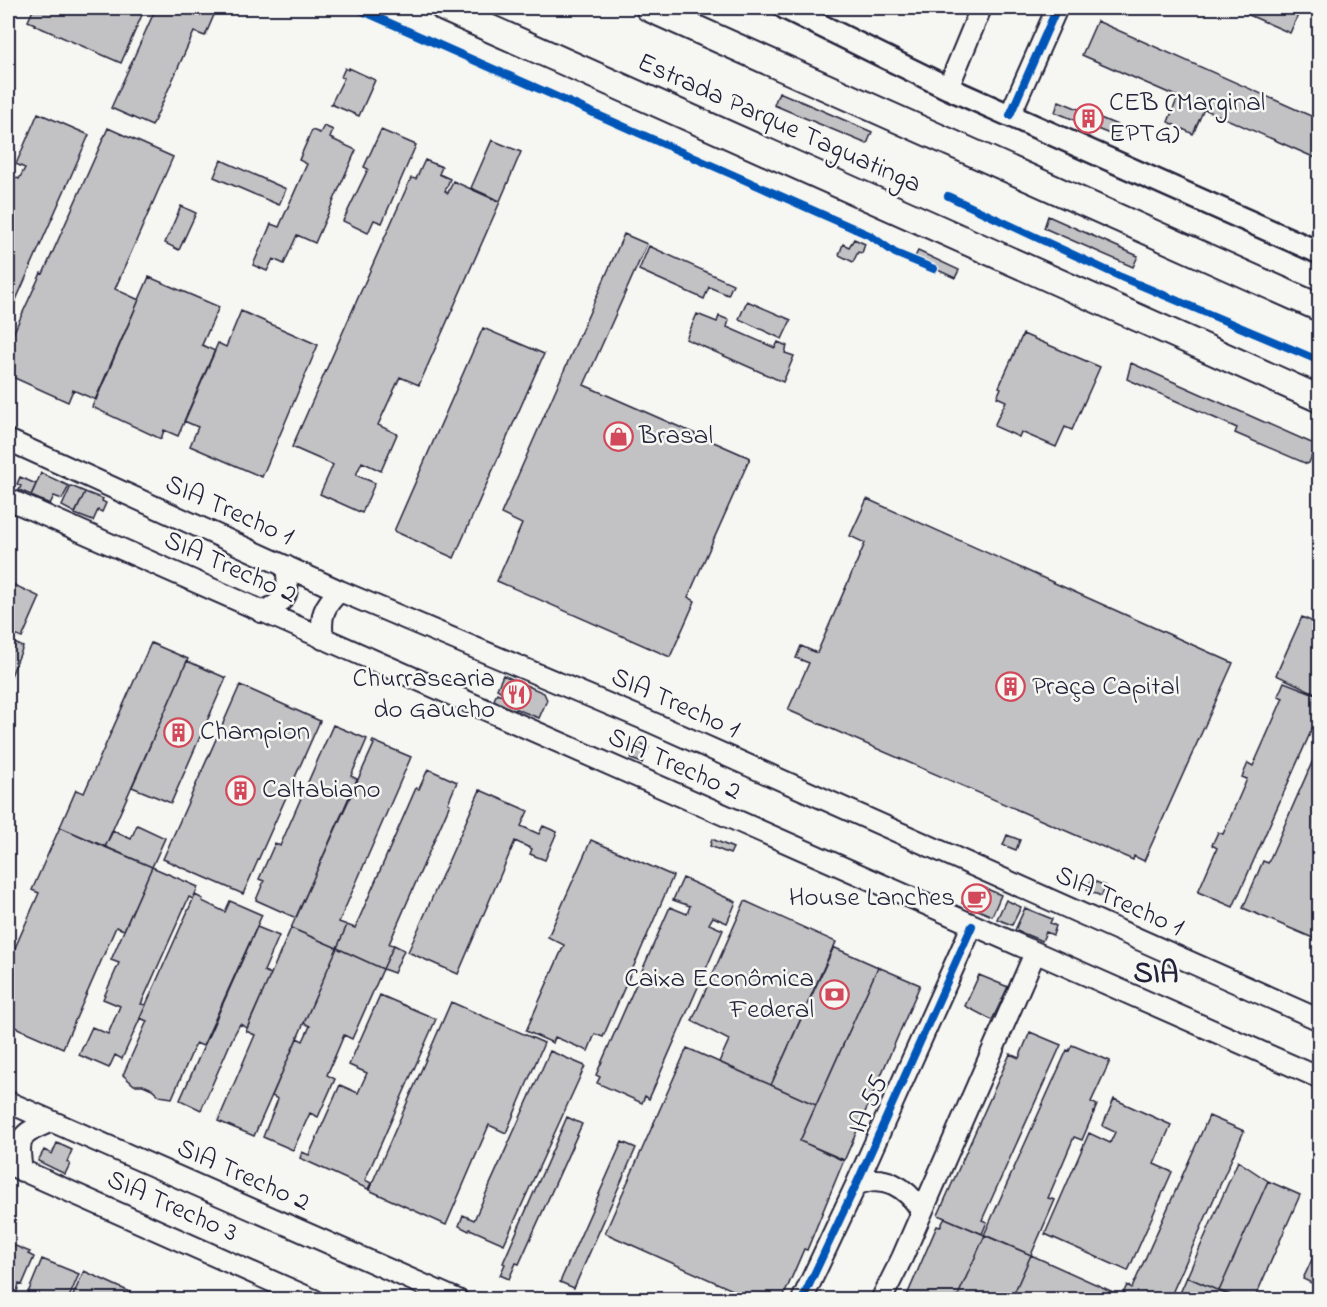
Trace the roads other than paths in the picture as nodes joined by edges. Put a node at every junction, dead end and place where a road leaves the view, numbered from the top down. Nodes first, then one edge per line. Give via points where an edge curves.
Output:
1 (444, 8) edge
2 (649, 8) edge
3 (785, 8) edge
4 (981, 8) edge
5 (1057, 8) edge
6 (948, 88) junction
7 (1010, 115) junction
8 (1320, 253) edge
9 (1320, 308) edge
10 (1320, 399) edge
11 (8, 440) edge
12 (8, 500) edge
13 (286, 566) junction
14 (340, 591) junction
15 (261, 612) junction
16 (323, 639) junction
17 (972, 926) junction
18 (1035, 953) junction
19 (1320, 1020) edge
20 (1320, 1078) edge
21 (8, 1102) edge
22 (50, 1122) junction
23 (15, 1168) edge
24 (856, 1185) junction
25 (921, 1210) junction
26 (314, 1299) edge
27 (458, 1299) edge
28 (802, 1299) edge
29 (881, 1299) edge

1 - 10 highway, Estrada Parque Taguatinga
2 - 9 highway, Estrada Parque Taguatinga
3 - 6 main road
4 - 6 main road
5 - 7 main road
6 - 7 main road
7 - 8 main road
11 - 13 main road, SIA Trecho 1
12 - 15 main road, SIA Trecho 2
13 - 14 main road, SIA Trecho 1
13 - 15 main road via 287,595 279,604
14 - 16 main road via 324,610
14 - 19 main road, SIA Trecho 1 via 651,722
15 - 16 main road, SIA Trecho 2
16 - 17 main road, SIA Trecho 2
17 - 18 main road, SIA Trecho 2
17 - 24 main road, IA 55
18 - 20 main road, SIA Trecho 2
18 - 25 main road
21 - 22 main road, SIA Trecho 2
22 - 23 main road via 30,1130 21,1139
22 - 27 main road, SIA Trecho 2
23 - 26 main road, SIA Trecho 3
24 - 25 main road via 868,1179 890,1182 909,1195
24 - 28 main road, IA 55
25 - 29 main road

